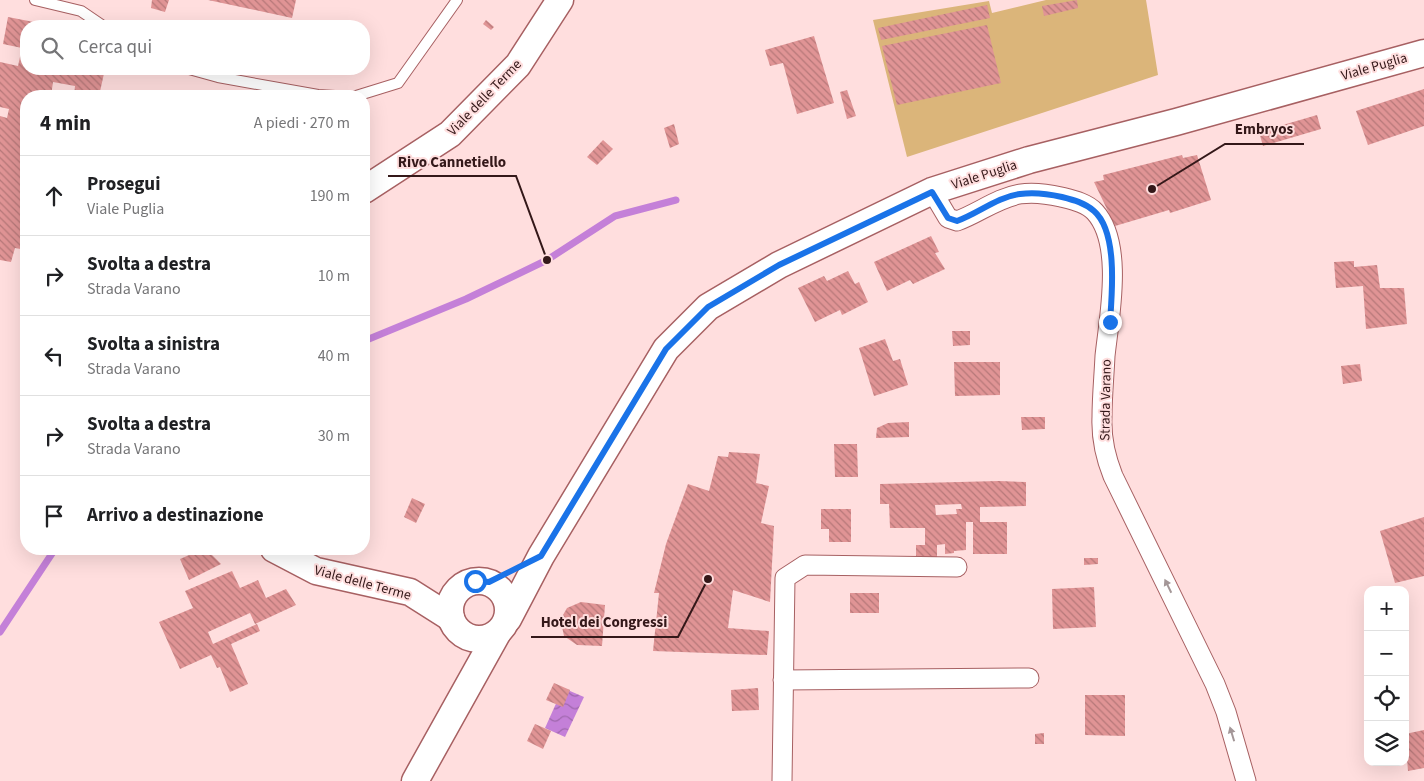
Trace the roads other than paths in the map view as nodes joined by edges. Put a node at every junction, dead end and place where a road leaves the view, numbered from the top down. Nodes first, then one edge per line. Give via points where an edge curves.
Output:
1 (35, 0) edge
2 (457, 0) edge
3 (560, 0) edge
4 (94, 20) edge
5 (1424, 53) edge
6 (211, 75) edge
7 (290, 90) edge
8 (370, 92) edge
9 (370, 186) edge
10 (932, 192) junction
11 (285, 555) edge
12 (541, 556) junction
13 (957, 567) dead end
14 (477, 583) junction
15 (410, 592) junction
16 (451, 618) junction
17 (502, 627) junction
18 (470, 638) junction
19 (1029, 678) dead end
20 (783, 680) junction
21 (468, 688) junction
22 (415, 781) edge
23 (782, 781) edge
24 (1246, 781) edge

1 - 4 lane via 81,11
2 - 8 lane via 398,83
3 - 9 main road, Viale delle Terme via 518,64 450,134
5 - 10 main road, Viale Puglia via 1028,160
6 - 7 lane
10 - 12 main road, Viale Puglia via 779,265 708,307 666,349
24 -> 10 street, Strada Varano via 1215,684 1104,454 1103,394 1113,288 1109,242 1102,222 1082,203 1040,194 1020,194 999,200 957,221 948,218
11 - 15 main road, Viale delle Terme via 316,571
12 - 14 main road
12 - 17 main road, Viale Puglia
13 - 20 street via 804,566 784,578
14 - 15 main road
14 - 16 main road via 458,590 452,599
14 - 17 main road via 502,592 507,600
15 - 16 main road, Viale delle Terme
16 - 18 main road via 461,634
17 - 18 main road via 488,638
17 - 21 main road, Viale Puglia
18 - 21 main road
19 - 20 street
20 - 23 street
21 - 22 main road, Viale Puglia

